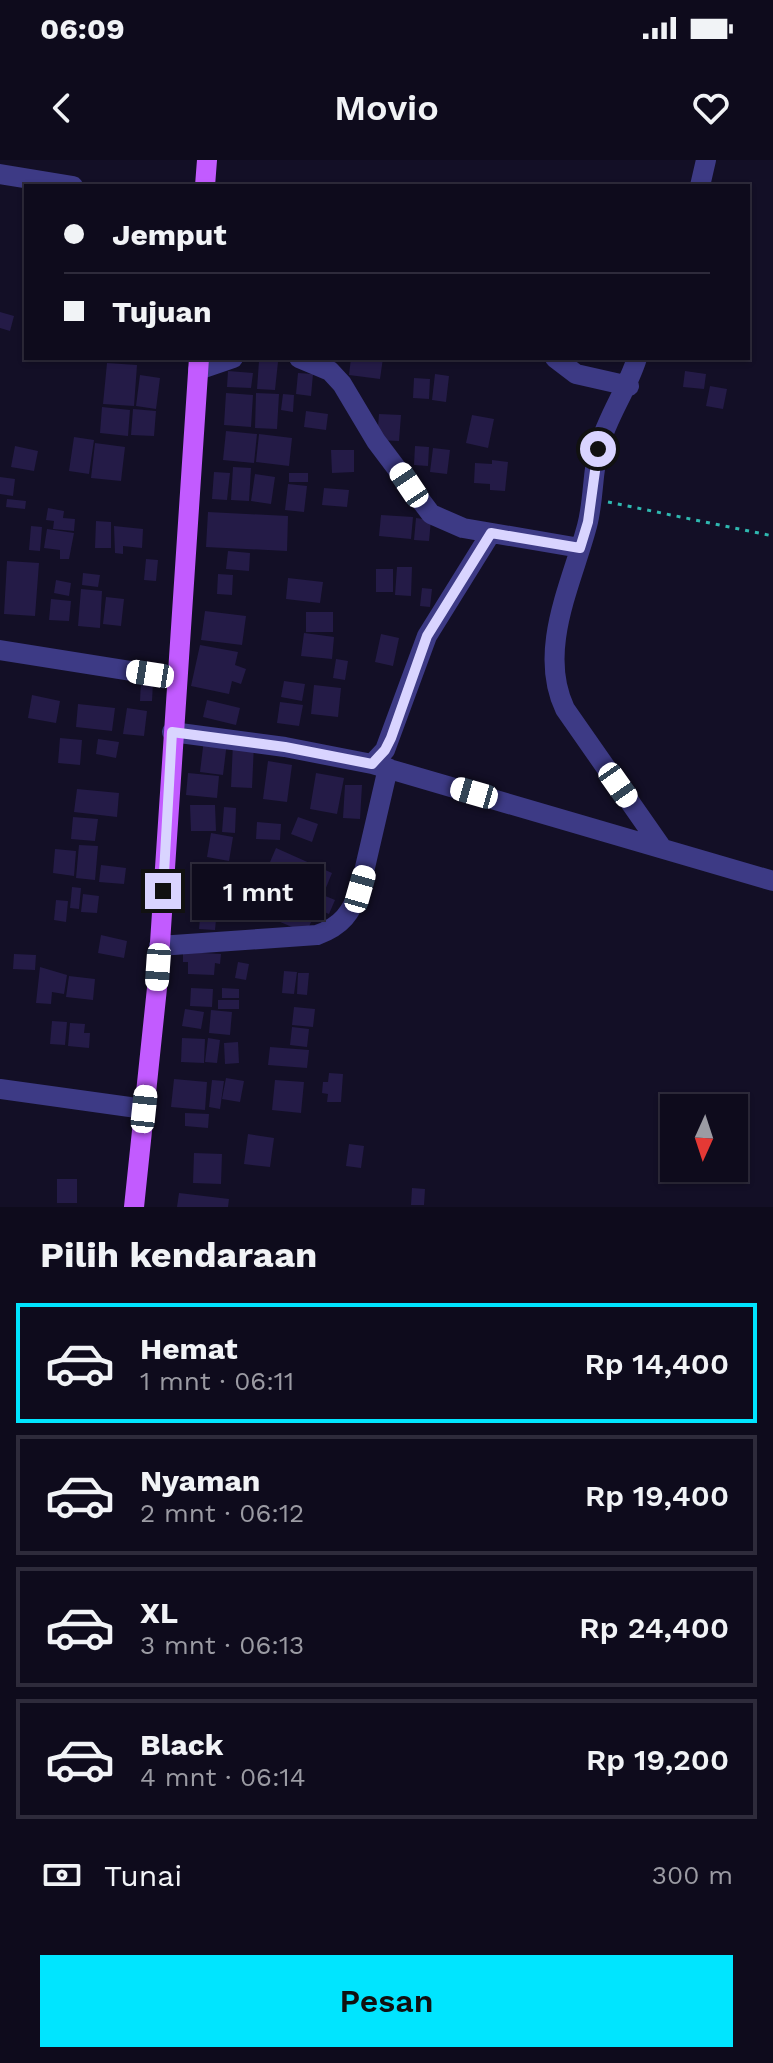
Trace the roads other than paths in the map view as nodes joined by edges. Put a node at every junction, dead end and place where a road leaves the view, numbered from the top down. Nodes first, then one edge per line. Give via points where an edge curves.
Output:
1 (207, 160) edge
2 (706, 160) edge
3 (0, 174) edge
4 (61, 184) edge
5 (205, 184) edge
6 (700, 184) edge
7 (222, 360) edge
8 (304, 360) edge
9 (557, 360) edge
10 (636, 360) edge
11 (199, 364) edge
12 (629, 386) junction
13 (491, 533) junction
14 (580, 548) junction
15 (0, 650) edge
16 (175, 678) junction
17 (172, 732) junction
18 (380, 766) junction
19 (662, 848) junction
20 (773, 881) edge
21 (159, 946) junction
22 (0, 1089) edge
23 (144, 1109) junction
24 (134, 1207) edge

1 - 5 main road
2 - 6 street
3 - 4 street
7 - 11 street
8 - 13 street via 330,371 342,384 376,441 431,514
9 - 12 street via 568,371
10 - 12 street
11 - 16 main road
12 - 14 street via 598,449
13 - 14 street
13 - 18 street via 427,636
14 - 19 street via 560,615 557,692
15 - 16 street
16 - 17 main road
17 - 18 street
17 - 21 main road
18 - 19 street
18 - 21 street via 360,889 353,908 333,929 317,935
19 - 20 street
21 - 23 main road
22 - 23 street
23 - 24 main road

